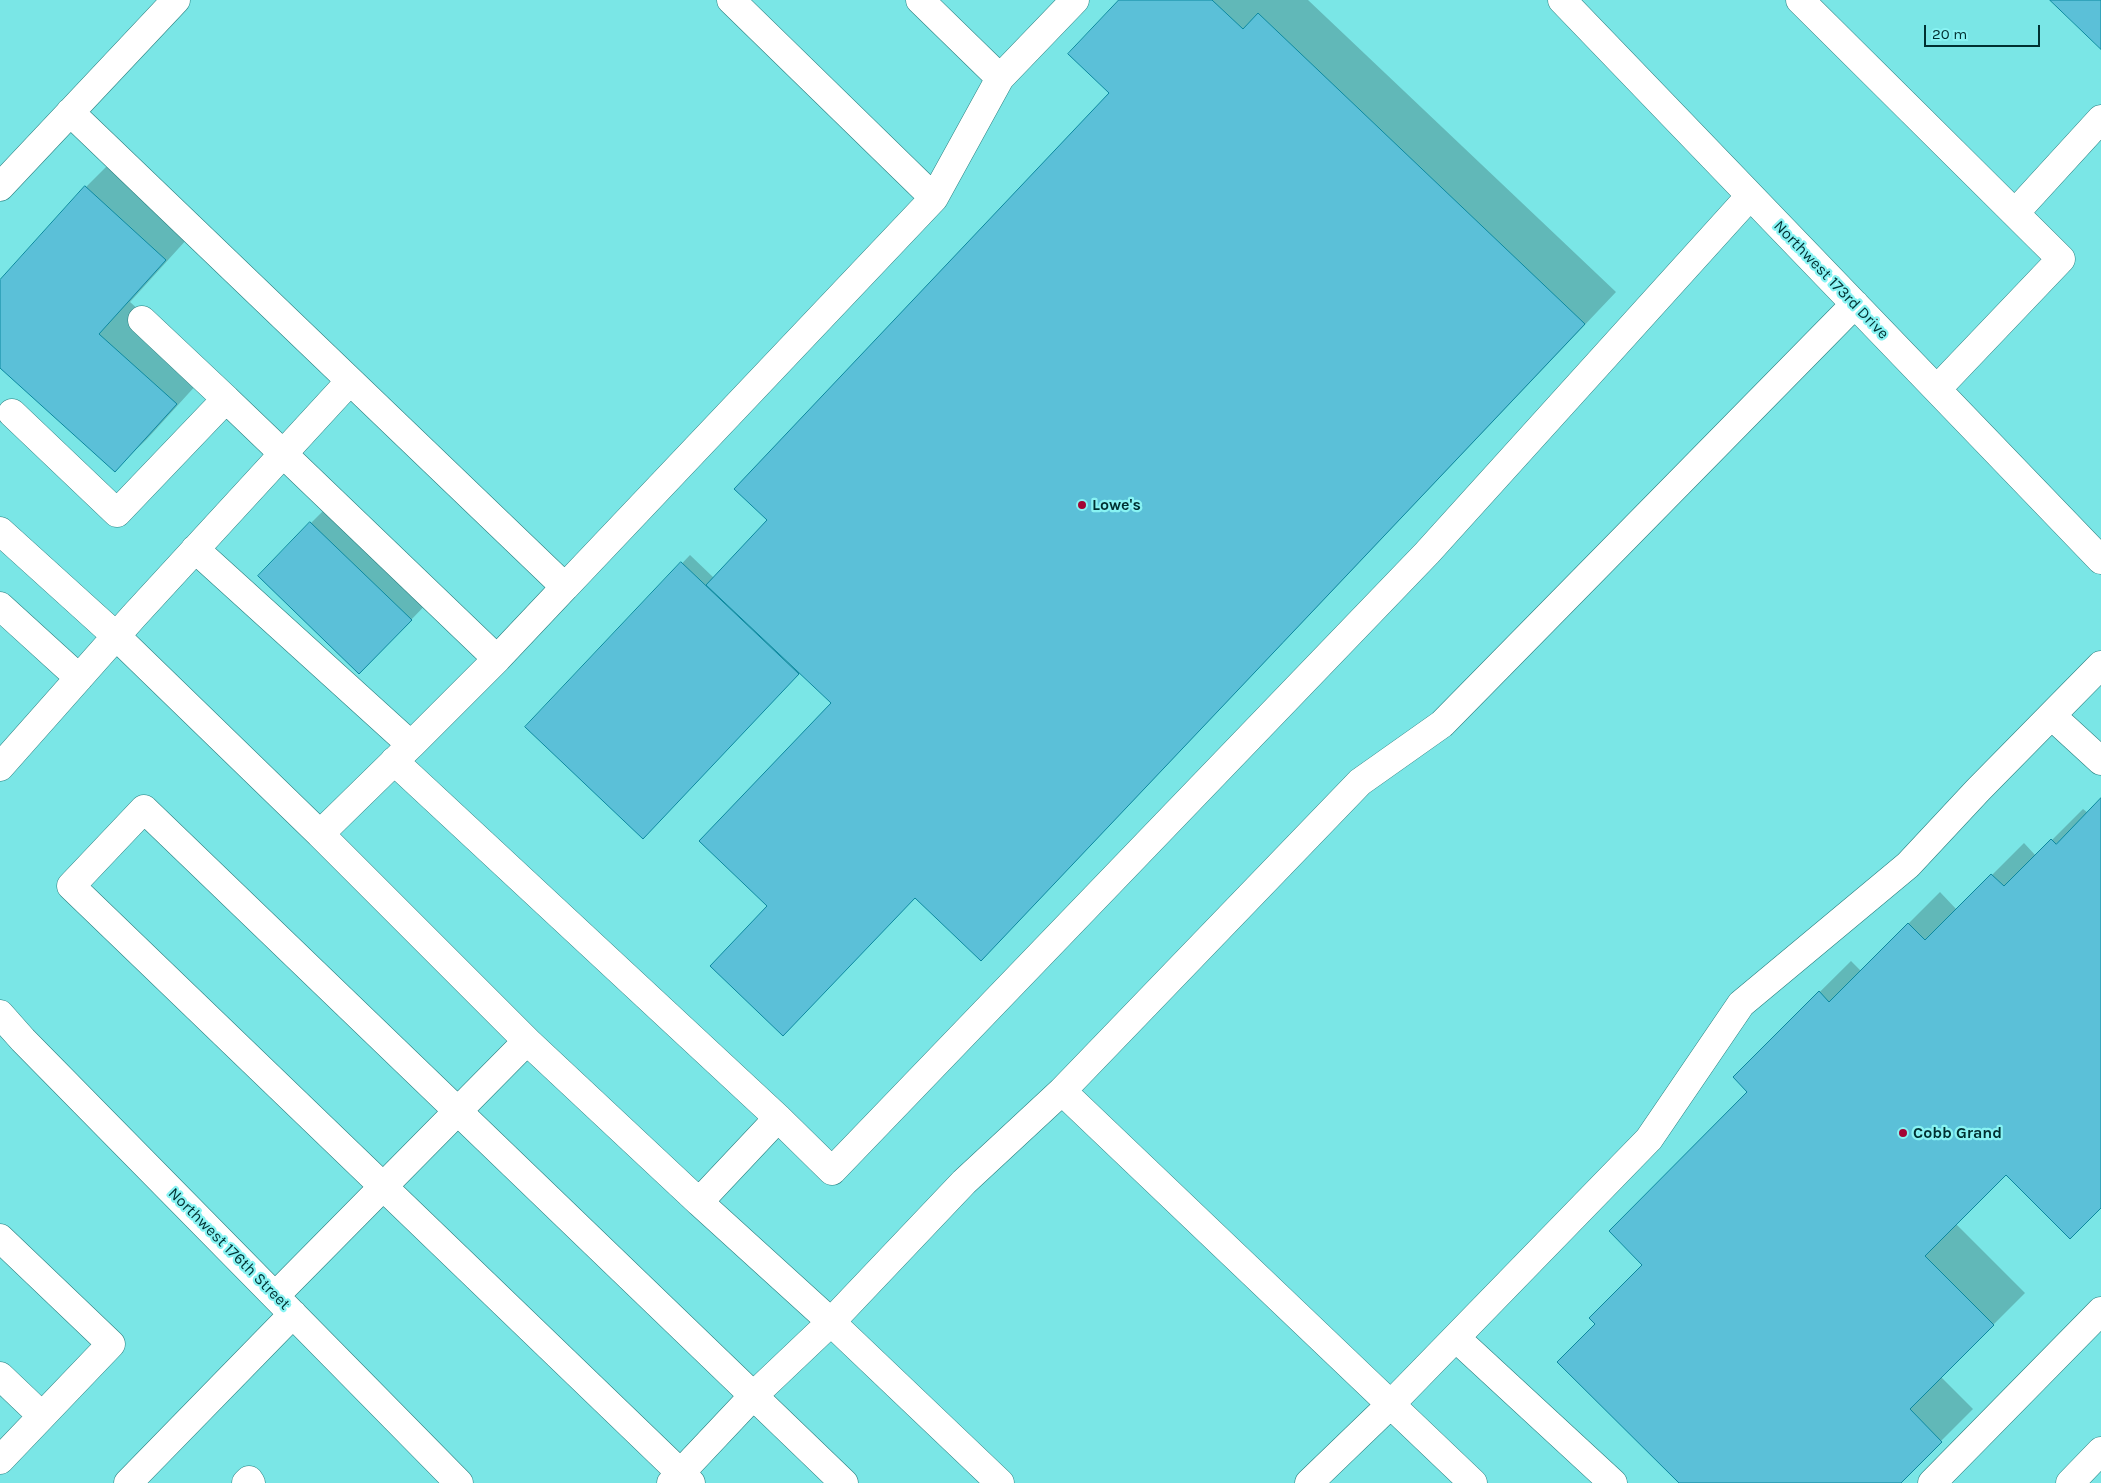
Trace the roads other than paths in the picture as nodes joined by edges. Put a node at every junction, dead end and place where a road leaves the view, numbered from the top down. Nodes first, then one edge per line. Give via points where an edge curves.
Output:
1 (176, 0) edge
2 (731, 0) edge
3 (920, 0) edge
4 (1075, 0) edge
5 (1562, 0) edge
6 (1800, 0) edge
7 (1000, 78) junction
8 (70, 112) junction
9 (2101, 119) edge
10 (0, 187) edge
11 (1750, 196) junction
12 (934, 198) junction
13 (2015, 213) junction
14 (1855, 304) junction
15 (142, 320) dead end
16 (350, 381) junction
17 (1937, 390) junction
18 (226, 399) junction
19 (4, 413) edge
20 (282, 454) junction
21 (0, 531) edge
22 (195, 549) junction
23 (2101, 560) edge
24 (566, 587) junction
25 (0, 606) edge
26 (116, 636) junction
27 (497, 658) junction
28 (2101, 665) edge
29 (79, 678) junction
30 (2052, 716) junction
31 (402, 753) junction
32 (2101, 762) edge
33 (0, 767) edge
34 (320, 834) junction
35 (0, 1014) edge
36 (527, 1041) junction
37 (1062, 1091) junction
38 (458, 1111) junction
39 (778, 1118) junction
40 (383, 1186) junction
41 (699, 1202) junction
42 (0, 1238) edge
43 (284, 1305) junction
44 (2101, 1311) edge
45 (831, 1322) junction
46 (1456, 1338) junction
47 (0, 1376) edge
48 (753, 1396) junction
49 (1391, 1404) junction
50 (42, 1416) junction
51 (2099, 1456) edge
52 (0, 1460) edge
53 (681, 1480) edge
54 (128, 1483) edge
55 (246, 1483) edge
56 (251, 1483) edge
57 (459, 1483) edge
58 (844, 1483) edge
59 (1000, 1483) edge
60 (1309, 1483) edge
61 (1473, 1483) edge
62 (1613, 1483) edge
63 (1932, 1483) edge
64 (2070, 1483) edge

1 - 8 street
2 - 12 street
3 - 7 street
4 - 7 street
5 - 11 street, Northwest 173rd Drive
6 - 13 street
7 - 12 street
8 - 10 street
8 - 16 street
9 - 13 street
11 - 14 street, Northwest 173rd Drive
11 - 39 street via 1427,553 832,1171
12 - 24 street
13 - 17 street via 2061,259
14 - 17 street, Northwest 173rd Drive
14 - 37 street via 1442,724 1360,782
15 - 18 street
16 - 20 street
16 - 24 street
17 - 23 street, Northwest 173rd Drive
18 - 19 street via 117,513
18 - 20 street
20 - 22 street
20 - 27 street
21 - 26 street
22 - 26 street
22 - 31 street
24 - 27 street
25 - 29 street
26 - 29 street
26 - 34 street
27 - 31 street
28 - 30 street
29 - 33 street
30 - 32 street
30 - 46 street via 1908,865 1740,1004 1649,1139
31 - 34 street
31 - 39 street
34 - 36 street
35 - 43 street, Northwest 176th Street
36 - 38 street
36 - 41 street
37 - 45 street via 964,1182
37 - 49 street
38 - 40 street
38 - 40 street via 144,809 71,886
38 - 48 street
39 - 41 street
40 - 43 street
40 - 53 street
41 - 45 street
42 - 50 street via 111,1344
43 - 54 street
43 - 57 street, Northwest 176th Street
44 - 63 street
45 - 48 street
45 - 59 street
46 - 49 street
46 - 62 street
47 - 50 street
48 - 53 street
48 - 58 street
49 - 60 street
49 - 61 street
50 - 52 street
51 - 64 street
55 - 56 street via 249,1480

